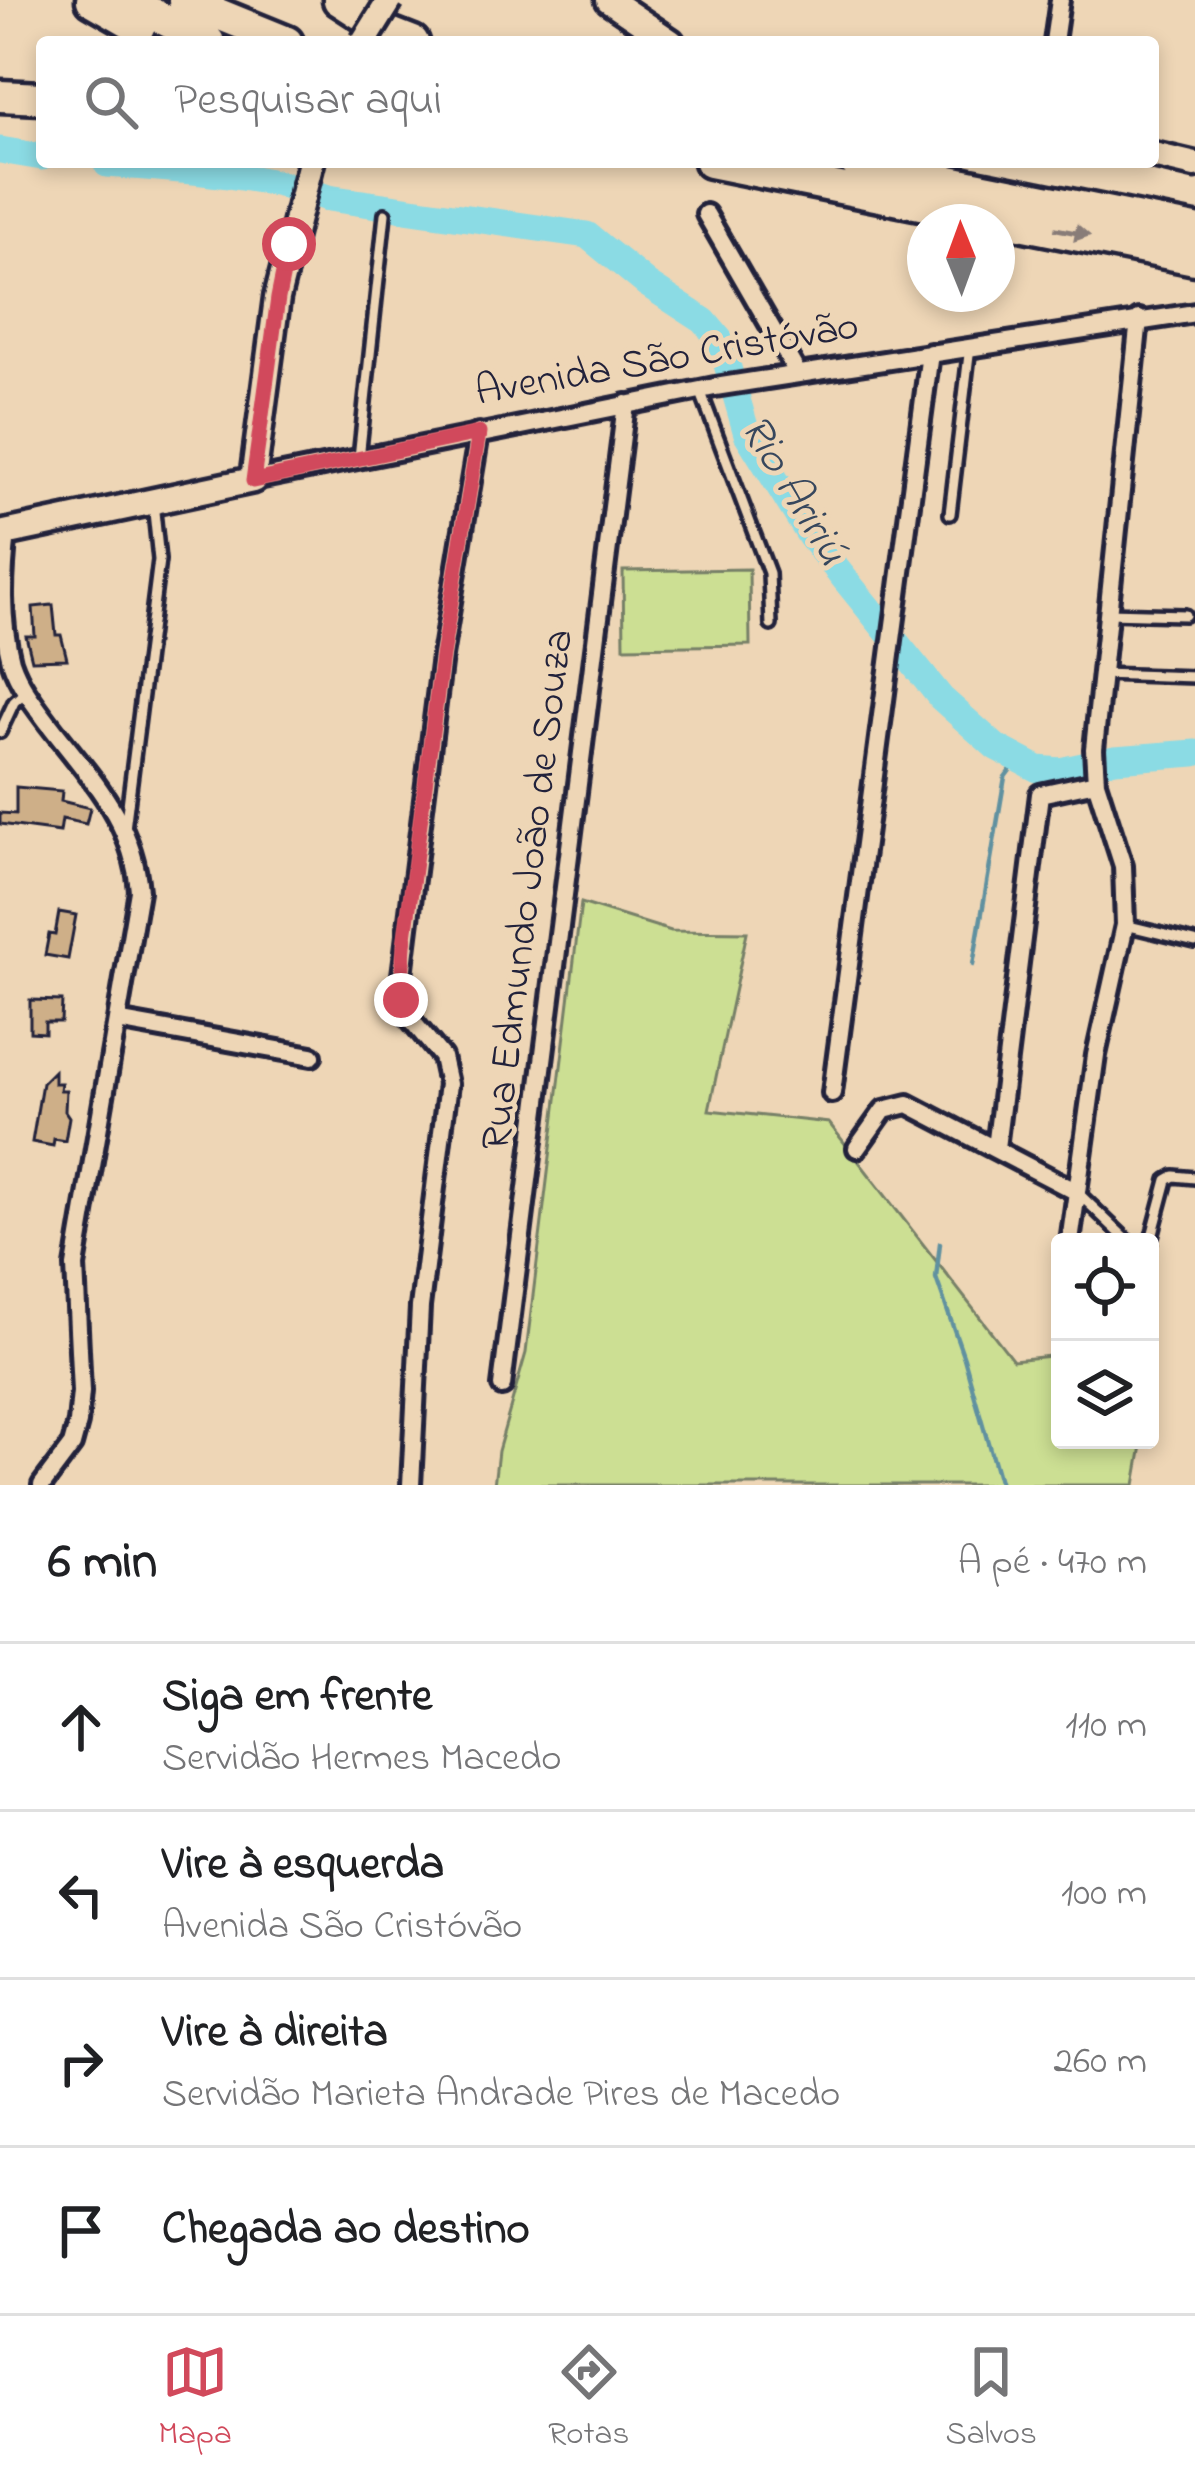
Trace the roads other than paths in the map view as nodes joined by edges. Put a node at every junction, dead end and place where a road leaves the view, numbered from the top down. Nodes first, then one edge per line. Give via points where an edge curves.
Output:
1 (92, 0) edge
2 (124, 0) edge
3 (184, 0) edge
4 (339, 0) edge
5 (390, 0) edge
6 (609, 0) edge
7 (1060, 0) edge
8 (159, 36) edge
9 (197, 36) edge
10 (271, 36) edge
11 (368, 36) edge
12 (397, 36) edge
13 (662, 36) edge
14 (1055, 36) edge
15 (0, 96) edge
16 (36, 98) edge
17 (1159, 156) edge
18 (1195, 165) edge
19 (310, 168) edge
20 (740, 168) edge
21 (885, 168) edge
22 (386, 214) dead end
23 (706, 214) dead end
24 (1195, 230) edge
25 (1195, 259) edge
26 (1195, 313) edge
27 (1139, 319) junction
28 (970, 346) junction
29 (930, 352) junction
30 (798, 374) junction
31 (707, 389) junction
32 (626, 404) junction
33 (479, 433) junction
34 (358, 458) junction
35 (253, 481) junction
36 (153, 502) junction
37 (950, 514) dead end
38 (3, 534) edge
39 (1108, 613) junction
40 (1185, 615) dead end
41 (771, 626) dead end
42 (1100, 674) junction
43 (1195, 677) edge
44 (25, 692) junction
45 (0, 732) edge
46 (1095, 777) junction
47 (125, 829) junction
48 (1125, 925) junction
49 (1195, 942) edge
50 (117, 1022) junction
51 (312, 1056) dead end
52 (832, 1093) dead end
53 (856, 1148) dead end
54 (996, 1148) junction
55 (1195, 1178) edge
56 (1077, 1192) junction
57 (1071, 1233) edge
58 (1120, 1233) edge
59 (1153, 1233) edge
60 (502, 1386) dead end
61 (42, 1485) edge
62 (411, 1485) edge

1 - 8 highway
2 - 9 highway
3 - 10 highway
4 - 12 highway
5 - 11 main road, bridge
6 - 13 main road
7 - 14 street
15 - 16 highway
17 - 18 main road
19 - 35 main road via 278,298
20 -> 25 highway
21 - 24 highway
22 - 34 lane
23 - 30 street
26 - 27 street, Avenida São Cristóvão
27 - 28 street, Avenida São Cristóvão
27 - 39 street
28 - 29 street, Avenida São Cristóvão
28 - 37 lane
29 - 30 street, Avenida São Cristóvão
29 - 52 street
30 - 31 street, Avenida São Cristóvão
31 - 32 street, Avenida São Cristóvão
31 - 41 lane via 769,573
32 - 33 street, Avenida São Cristóvão
32 - 60 street, Rua Edmundo João de Souza
33 - 34 street, Avenida São Cristóvão
33 - 62 street via 402,975 403,1010 442,1057 448,1084 421,1306
34 - 35 street, Avenida São Cristóvão
35 - 36 main road, Avenida São Cristóvão
36 - 38 main road, Avenida São Cristóvão
36 - 47 lane via 159,560
38 - 44 street via 3,628
39 - 40 lane
39 - 42 street
42 - 43 lane
42 - 46 street
44 - 45 lane
44 - 47 street
46 - 48 street via 1123,866
46 - 54 street via 1040,794
47 - 50 street via 139,891
48 - 49 lane
48 - 56 street
50 - 51 street
50 - 61 street via 75,1266 78,1423
53 - 54 street via 875,1119 898,1104
54 - 56 street
55 - 59 lane via 1167,1180
56 - 57 street
56 - 58 lane

